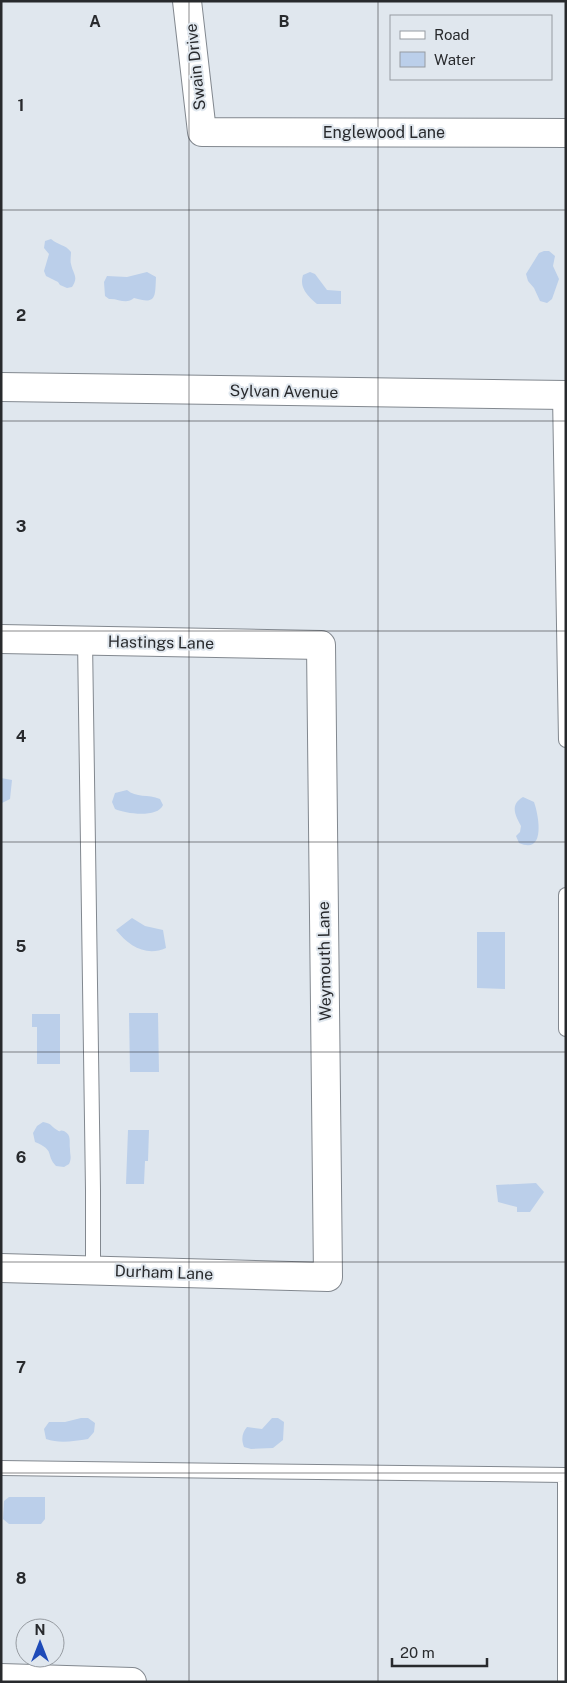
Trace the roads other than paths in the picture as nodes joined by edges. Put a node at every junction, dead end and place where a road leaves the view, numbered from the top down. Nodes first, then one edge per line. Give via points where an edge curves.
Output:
1 (187, 1) edge
2 (202, 132) joint
3 (566, 133) edge
4 (1, 387) edge
5 (563, 395) edge
6 (1, 639) edge
7 (85, 640) junction
8 (321, 645) joint
9 (566, 740) edge
10 (566, 895) edge
11 (566, 1029) edge
12 (1, 1268) edge
13 (93, 1270) junction
14 (328, 1277) joint
15 (1, 1468) edge
16 (565, 1473) edge
17 (1, 1678) edge
18 (132, 1682) edge
19 (565, 1682) edge

1 - 2 street, Swain Drive
2 - 3 street, Englewood Lane
4 - 5 street, Sylvan Avenue
5 - 9 lane
6 - 7 street, Hastings Lane
7 - 8 street, Hastings Lane
7 - 13 lane
8 - 14 street, Weymouth Lane
10 - 11 lane
12 - 13 street, Durham Lane
13 - 14 street, Durham Lane
15 - 16 lane
16 - 19 lane
17 - 18 street

